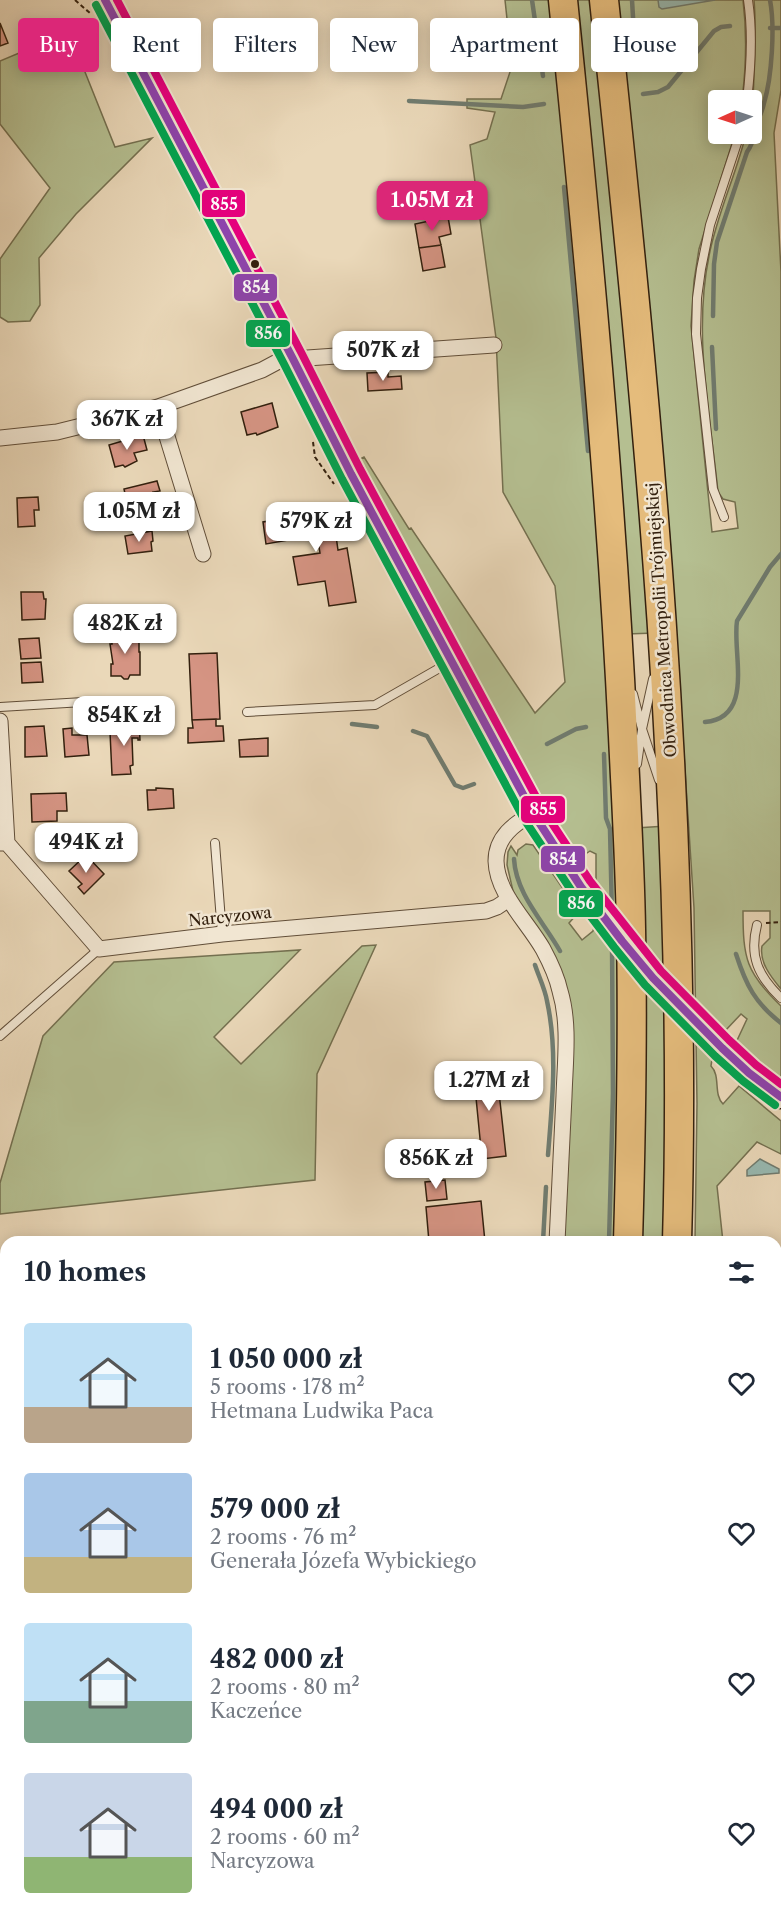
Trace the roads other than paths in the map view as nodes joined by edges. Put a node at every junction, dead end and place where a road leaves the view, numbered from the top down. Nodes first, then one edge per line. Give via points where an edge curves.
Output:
1 (105, 0) edge
2 (563, 0) edge
3 (604, 0) edge
4 (748, 0) edge
5 (748, 90) edge
6 (737, 144) edge
7 (494, 345) dead end
8 (293, 359) junction
9 (158, 406) junction
10 (0, 438) edge
11 (724, 517) dead end
12 (203, 554) dead end
13 (664, 632) junction
14 (618, 634) junction
15 (451, 662) junction
16 (657, 664) dead end
17 (654, 675) dead end
18 (629, 676) dead end
19 (631, 687) dead end
20 (100, 701) dead end
21 (0, 707) edge
22 (247, 712) dead end
23 (0, 720) edge
24 (642, 729) junction
25 (636, 773) dead end
26 (634, 784) dead end
27 (533, 813) junction
28 (675, 826) junction
29 (627, 828) junction
30 (4, 843) edge
31 (215, 843) dead end
32 (509, 899) junction
33 (757, 925) dead end
34 (222, 934) junction
35 (99, 949) junction
36 (781, 998) edge
37 (0, 1035) edge
38 (781, 1097) edge
39 (557, 1236) edge
40 (628, 1236) edge
41 (677, 1236) edge

1 - 8 main road
2 - 14 highway via 602,413
3 - 13 highway, Obwodnica Metropolii Trójmiejskiej
4 - 5 lane
6 - 11 lane via 710,225 701,268 696,334 712,489
7 - 8 street
8 - 9 street
8 - 15 main road
9 - 10 street via 57,432
9 - 12 street
13 - 16 lane
13 - 28 highway, Obwodnica Metropolii Trójmiejskiej
14 - 18 lane
14 - 29 highway
15 - 22 lane via 375,705
15 - 27 main road
17 - 24 lane
19 - 24 lane
20 - 21 lane
23 - 30 street
24 - 25 lane
24 - 28 lane
26 - 29 lane
27 - 32 street via 515,823 501,839 496,860
27 - 38 main road, bridge via 592,903 653,978 722,1048
28 - 41 highway, Obwodnica Metropolii Trójmiejskiej via 680,1129
29 - 40 highway via 632,1101
30 - 35 street
31 - 34 lane
32 - 34 street, Narcyzowa via 486,911
32 - 39 street via 549,960 564,1011 566,1053
33 - 36 lane via 753,939 756,965
34 - 35 street, Narcyzowa
35 - 37 lane

